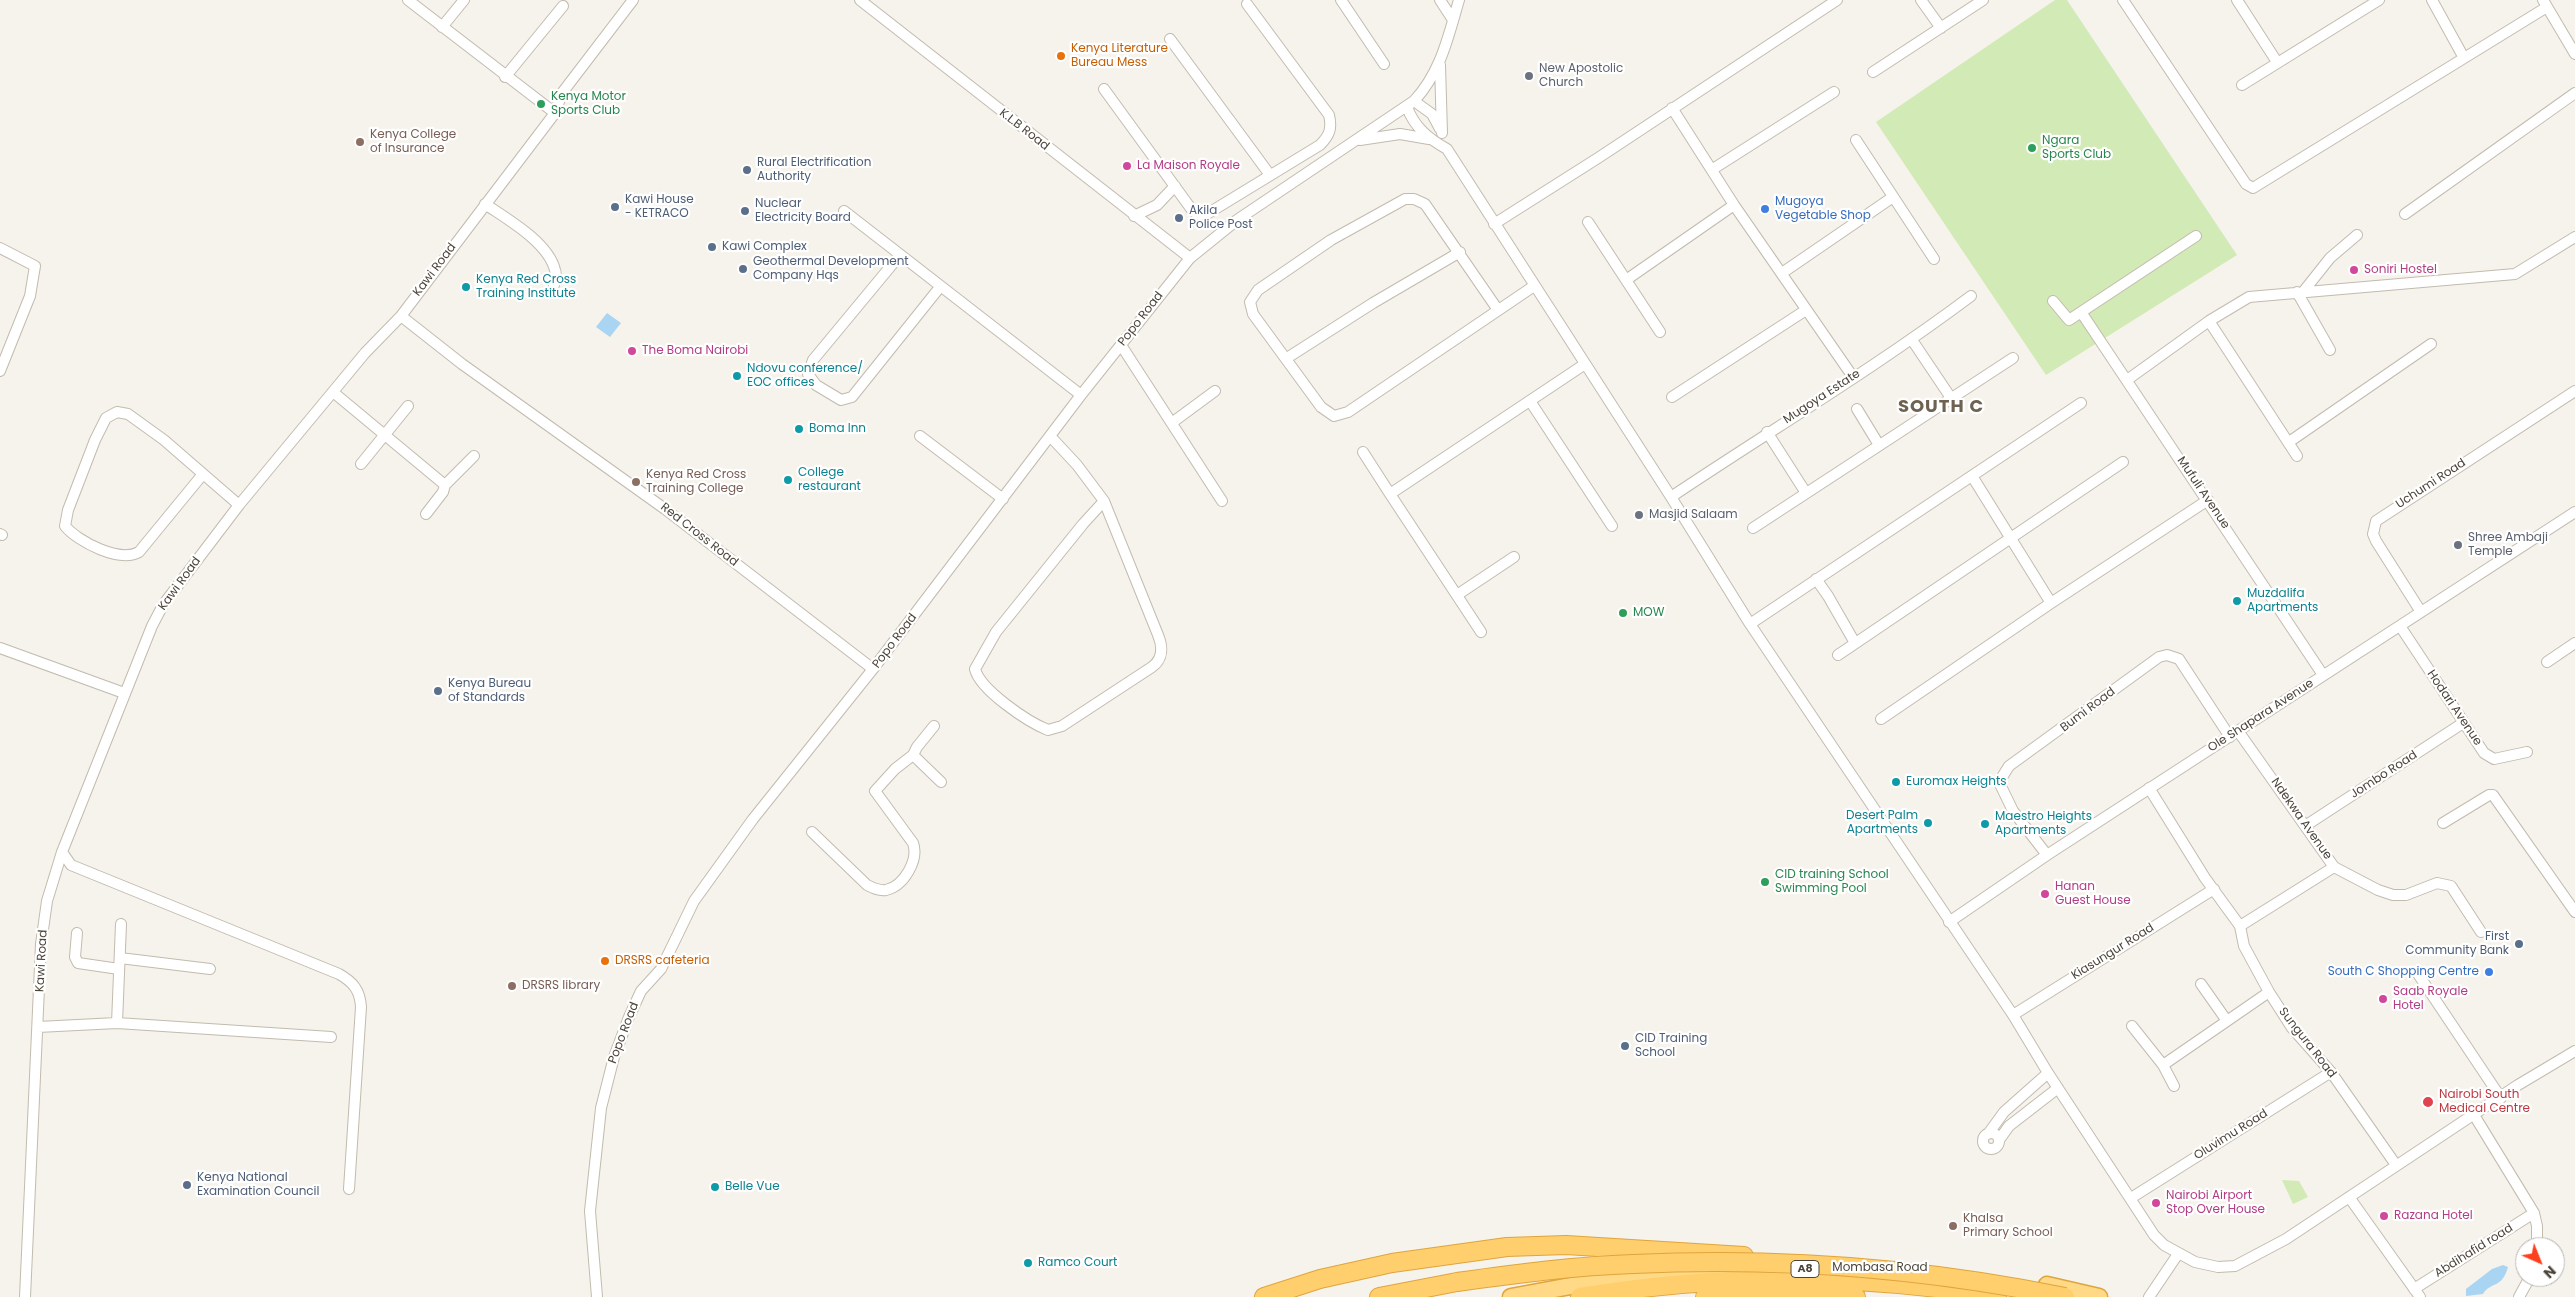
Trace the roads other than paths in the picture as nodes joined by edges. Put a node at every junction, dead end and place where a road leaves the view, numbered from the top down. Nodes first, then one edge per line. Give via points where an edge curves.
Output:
1 (408, 0) edge
2 (464, 0) edge
3 (633, 0) edge
4 (860, 0) edge
5 (1342, 0) edge
6 (1440, 0) edge
7 (1459, 0) edge
8 (1921, 0) edge
9 (1983, 0) edge
10 (2123, 0) edge
11 (2237, 0) edge
12 (2379, 0) edge
13 (2432, 0) edge
14 (1834, 1) edge
15 (1247, 4) dead end
16 (2545, 4) edge
17 (563, 6) dead end
18 (1453, 20) junction
19 (442, 28) junction
20 (1941, 28) junction
21 (1170, 39) dead end
22 (2575, 54) edge
23 (2464, 58) junction
24 (1440, 62) junction
25 (2277, 62) junction
26 (1384, 64) dead end
27 (1873, 72) dead end
28 (505, 77) junction
29 (2242, 86) dead end
30 (1104, 89) dead end
31 (1834, 92) dead end
32 (2575, 93) edge
33 (1410, 104) junction
34 (1672, 108) junction
35 (555, 113) junction
36 (1442, 133) junction
37 (1856, 140) dead end
38 (1355, 141) junction
39 (1432, 141) junction
40 (1447, 149) junction
41 (1713, 169) junction
42 (1270, 175) junction
43 (1175, 186) junction
44 (1893, 197) junction
45 (485, 204) junction
46 (1734, 205) junction
47 (844, 211) dead end
48 (2405, 214) dead end
49 (1134, 216) junction
50 (1588, 222) dead end
51 (1494, 224) junction
52 (2357, 235) dead end
53 (2196, 236) dead end
54 (2575, 237) edge
55 (0, 248) edge
56 (1460, 252) junction
57 (900, 256) junction
58 (1190, 258) junction
59 (1934, 259) dead end
60 (1782, 273) junction
61 (1626, 280) junction
62 (554, 285) dead end
63 (940, 286) junction
64 (1534, 286) junction
65 (2300, 292) junction
66 (1971, 296) dead end
67 (2053, 301) dead end
68 (1498, 310) junction
69 (1806, 310) junction
70 (2081, 312) junction
71 (401, 316) junction
72 (2209, 321) junction
73 (1660, 332) dead end
74 (1912, 340) junction
75 (1122, 344) junction
76 (2431, 344) dead end
77 (2330, 350) dead end
78 (1287, 358) junction
79 (2013, 358) dead end
80 (1585, 364) junction
81 (0, 371) edge
82 (1853, 377) junction
83 (2127, 380) junction
84 (1215, 391) dead end
85 (332, 392) junction
86 (2575, 392) edge
87 (1081, 395) junction
88 (1672, 397) dead end
89 (1951, 398) junction
90 (1530, 401) junction
91 (2081, 403) dead end
92 (408, 406) dead end
93 (1857, 409) dead end
94 (1173, 422) junction
95 (1767, 432) junction
96 (384, 435) junction
97 (920, 436) dead end
98 (1050, 436) junction
99 (2289, 442) junction
100 (1880, 445) junction
101 (1363, 452) dead end
102 (474, 456) dead end
103 (2297, 456) dead end
104 (2123, 462) dead end
105 (361, 464) dead end
106 (203, 474) junction
107 (1972, 476) junction
108 (445, 485) junction
109 (1806, 493) junction
110 (1390, 494) junction
111 (1671, 496) junction
112 (1002, 499) junction
113 (2208, 500) junction
114 (1104, 501) junction
115 (1222, 501) dead end
116 (239, 505) junction
117 (2575, 512) edge
118 (426, 514) dead end
119 (1612, 526) dead end
120 (1753, 528) dead end
121 (2010, 537) junction
122 (1514, 557) dead end
123 (1816, 579) junction
124 (1456, 596) junction
125 (2051, 603) junction
126 (2421, 612) junction
127 (1750, 624) junction
128 (2400, 626) junction
129 (1481, 632) dead end
130 (1855, 643) junction
131 (2575, 644) edge
132 (0, 648) edge
133 (1838, 655) dead end
134 (2547, 662) dead end
135 (873, 669) junction
136 (2323, 675) junction
137 (124, 693) junction
138 (1881, 719) dead end
139 (2463, 723) junction
140 (934, 726) dead end
141 (2234, 734) junction
142 (2527, 752) dead end
143 (914, 755) junction
144 (941, 782) dead end
145 (2149, 788) junction
146 (2443, 823) dead end
147 (2305, 826) junction
148 (812, 832) dead end
149 (62, 852) junction
150 (2048, 854) junction
151 (2334, 867) junction
152 (2214, 889) junction
153 (2575, 912) edge
154 (1949, 922) junction
155 (121, 924) dead end
156 (2240, 926) junction
157 (2481, 932) dead end
158 (77, 933) dead end
159 (120, 958) junction
160 (119, 969) junction
161 (210, 969) dead end
162 (2418, 974) dead end
163 (2201, 984) dead end
164 (2269, 992) junction
165 (2013, 1015) junction
166 (2227, 1021) junction
167 (117, 1024) junction
168 (2132, 1026) dead end
169 (38, 1027) junction
170 (331, 1037) dead end
171 (2574, 1054) edge
172 (2163, 1065) junction
173 (2332, 1072) junction
174 (2048, 1073) junction
175 (2174, 1086) dead end
176 (2058, 1088) junction
177 (2501, 1098) junction
178 (2474, 1115) junction
179 (2396, 1165) junction
180 (350, 1189) dead end
181 (2350, 1197) junction
182 (2131, 1198) junction
183 (2534, 1213) junction
184 (2537, 1237) edge
185 (2178, 1254) junction
186 (1811, 1269) junction
187 (2417, 1293) edge
188 (25, 1297) edge
189 (597, 1297) edge
190 (1264, 1297) edge
191 (1379, 1297) edge
192 (1510, 1297) edge
193 (1580, 1297) edge
194 (1705, 1297) edge
195 (1856, 1297) edge
196 (1998, 1297) edge
197 (2065, 1297) edge
198 (2099, 1297) edge
199 (2149, 1297) edge

1 - 19 street
2 - 19 street
3 - 35 street, Kawi Road via 562,92
4 - 49 street, K.L.B Road
5 - 26 street
6 - 18 street
7 - 18 street
8 - 20 street
9 - 20 street
10 - 23 street via 2246,184 2253,188
11 - 25 street
12 - 25 street
13 - 23 street
14 - 34 street
15 - 42 street via 1329,115 1332,128 1320,145
16 - 22 street
16 - 23 street
17 - 28 street
18 - 24 street
19 - 28 street
20 - 27 street
21 - 42 street
24 - 33 street, Popo Road via 1429,84
24 - 36 street
25 - 29 street
28 - 35 street
30 - 43 street
31 - 41 street
32 - 48 street
33 - 36 street via 1432,114
33 - 38 street, Popo Road
33 - 39 street via 1412,120
34 - 41 street
34 - 51 street
35 - 45 street, Kawi Road
36 - 40 street
37 - 44 street
38 - 39 street via 1400,134
38 - 58 street, Popo Road via 1237,220
39 - 40 street
40 - 51 street
41 - 46 street
42 - 43 street via 1202,216 1192,210
43 - 49 street via 1157,205
44 - 59 street
44 - 60 street
45 - 62 street via 541,247 556,270
45 - 71 street, Kawi Road
46 - 60 street
46 - 61 street
47 - 57 street
49 - 58 street, K.L.B Road
50 - 61 street
51 - 64 street
52 - 65 street via 2330,258
53 - 70 street
54 - 65 street via 2514,274
55 - 81 street via 35,266 30,296
56 - 68 street
56 - 78 street
56 - 78 street via 1425,204 1414,199 1405,199 1331,240 1258,290 1250,302 1253,314
57 - 63 street
57 - 63 street via 813,360 808,374 816,385 841,400 852,397
58 - 75 street, Popo Road
60 - 69 street
61 - 73 street
63 - 87 street
64 - 68 street
64 - 80 street
65 - 72 street via 2249,297
65 - 77 street
66 - 74 street, Mugoya Estate
67 - 70 street via 2066,319
68 - 78 street via 1342,415 1334,416 1321,407
69 - 82 street
69 - 88 street
70 - 83 street, Mufuli Avenue
71 - 85 street, Kawi Road
71 - 135 street, Red Cross Road via 462,364 665,508
72 - 83 street
72 - 99 street
74 - 82 street, Mugoya Estate
74 - 89 street
75 - 87 street, Popo Road
75 - 94 street
76 - 99 street
79 - 89 street
80 - 90 street
80 - 111 street
82 - 95 street, Mugoya Estate
83 - 113 street, Mufuli Avenue
84 - 94 street
85 - 96 street
85 - 116 street, Kawi Road
86 - 126 street, Uchumi Road via 2376,521 2373,534 2376,541
87 - 98 street, Popo Road
89 - 100 street
90 - 110 street
90 - 119 street
91 - 107 street
92 - 96 street
93 - 100 street
94 - 115 street
95 - 109 street
95 - 111 street, Mugoya Estate
96 - 105 street
96 - 108 street
97 - 112 street
98 - 112 street, Popo Road
98 - 114 street
99 - 103 street
100 - 109 street
101 - 110 street
102 - 108 street
104 - 121 street
106 - 106 street via 135,418 121,412 111,414 95,440 68,510 66,526 77,539 120,556 133,555 139,552
106 - 116 street
107 - 121 street
107 - 123 street
108 - 118 street
109 - 120 street
110 - 124 street
111 - 127 street
112 - 135 street, Popo Road
113 - 125 street
113 - 136 street, Mufuli Avenue
114 - 114 street via 1162,643 1161,654 1156,664 1134,680 1062,726 1048,730 1024,717 996,695 975,669 996,632
116 - 137 street, Kawi Road via 163,605
117 - 126 street, Ole Shapara Avenue
121 - 125 street
121 - 130 street via 1896,618
122 - 124 street
123 - 127 street
123 - 130 street
124 - 129 street
125 - 138 street
126 - 128 street, Ole Shapara Avenue
127 - 154 street
128 - 136 street, Ole Shapara Avenue
128 - 139 street, Hodari Avenue
130 - 133 street
131 - 134 street
132 - 137 street
135 - 189 street, Popo Road via 717,868 694,901 661,969 641,991 629,1017 614,1057 596,1139 590,1211
136 - 141 street, Ole Shapara Avenue
137 - 149 street, Kawi Road
139 - 142 street, Hodari Avenue via 2489,757 2494,759
139 - 147 street, Jombo Road
140 - 143 street
141 - 145 street, Ole Shapara Avenue
141 - 147 street, Ndekwa Avenue
141 - 150 street, Bumi Road via 2179,659 2167,655 2159,657 2003,773 1999,782 2013,810
143 - 144 street
143 - 148 street via 895,769 875,791 913,843 916,852 913,866 895,885 887,890 867,885
145 - 150 street, Ole Shapara Avenue
145 - 152 street, Sungura Road
146 - 153 street via 2493,795
147 - 151 street, Ndekwa Avenue
149 - 169 street, Kawi Road via 47,901 41,944
149 - 180 street via 71,865 339,974 353,984 361,997 361,1007
150 - 154 street, Ole Shapara Avenue
151 - 156 street
151 - 157 street, Ndekwa Avenue via 2393,895 2406,895 2444,883 2450,886
152 - 156 street, Sungura Road
152 - 165 street, Kiasungur Road
154 - 165 street
155 - 159 street
156 - 164 street, Sungura Road via 2244,946
158 - 160 street via 75,957 78,964
159 - 160 street
159 - 161 street
160 - 167 street
162 - 177 street
163 - 166 street
164 - 166 street
164 - 173 street, Sungura Road via 2292,1028
165 - 174 street
166 - 172 street
167 - 169 street
167 - 170 street
168 - 172 street
169 - 188 street, Kawi Road
171 - 177 street
172 - 175 street
173 - 179 street, Sungura Road
173 - 182 street, Oluvimu Road
174 - 176 street
174 - 176 street via 2004,1112 1988,1134 1995,1134 1999,1140 2009,1126
176 - 182 street
177 - 178 street
178 - 179 street
178 - 183 street
179 - 181 street
181 - 185 street via 2286,1239 2235,1266 2207,1266
181 - 187 street
182 - 185 street via 2154,1235
183 - 184 street
183 - 187 street, Abdihafid road
185 - 199 street
186 - 190 highway via 1733,1254 1566,1245 1506,1247 1392,1263 1320,1279
186 - 192 highway, Mombasa Road / A8 via 1619,1277
186 - 198 highway, Mombasa Road / A8 via 1931,1267 2003,1277
191 - 197 highway, bridge via 1457,1282 1632,1264 1728,1261 1906,1272 1996,1283
193 - 196 highway via 1684,1283 1822,1280 1900,1284
194 - 195 highway via 1792,1294

